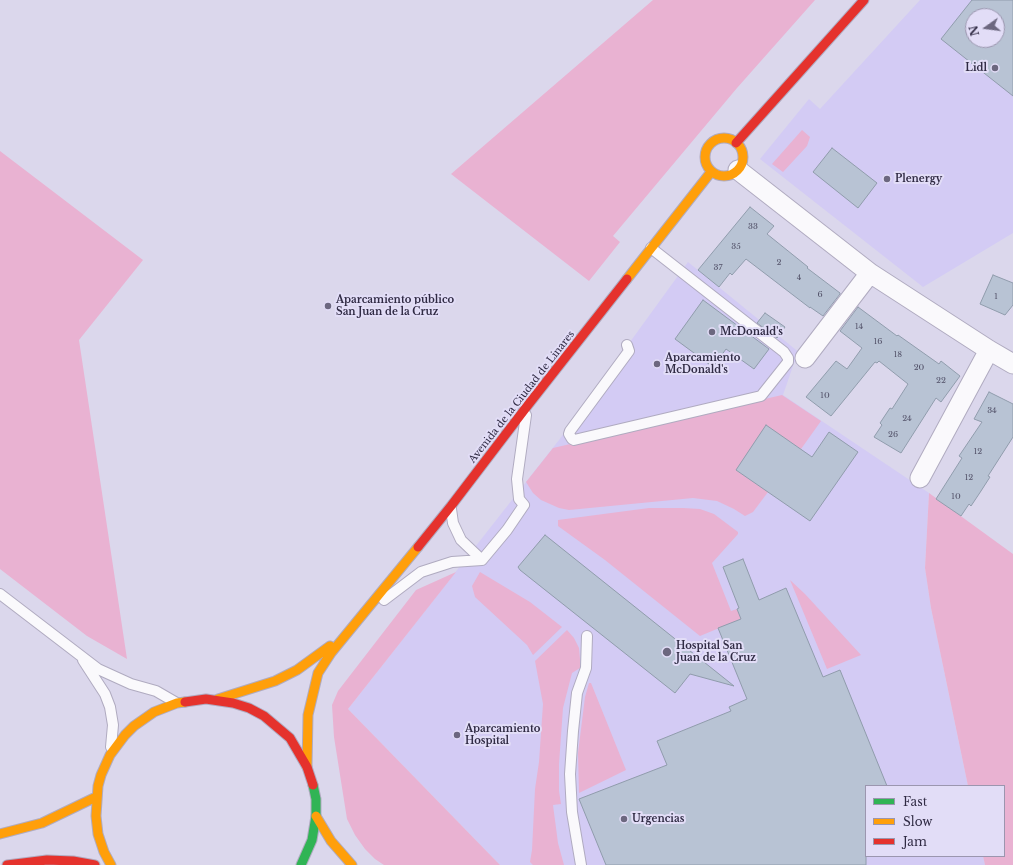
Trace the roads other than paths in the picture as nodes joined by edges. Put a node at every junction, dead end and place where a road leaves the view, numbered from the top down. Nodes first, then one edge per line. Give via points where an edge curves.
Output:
1 (864, 0) edge
2 (736, 143) junction
3 (738, 170) junction
4 (711, 172) junction
5 (651, 248) junction
6 (870, 273) junction
7 (628, 345) dead end
8 (989, 350) junction
9 (805, 358) dead end
10 (1013, 364) edge
11 (528, 405) junction
12 (920, 478) dead end
13 (451, 506) junction
14 (482, 560) junction
15 (0, 594) edge
16 (359, 619) junction
17 (347, 633) junction
18 (588, 636) dead end
19 (79, 654) junction
20 (216, 700) junction
21 (177, 703) junction
22 (110, 754) junction
23 (307, 767) junction
24 (96, 797) junction
25 (316, 816) junction
26 (0, 834) edge
27 (7, 865) edge
28 (95, 865) edge
29 (111, 865) edge
30 (301, 865) edge
31 (352, 865) edge
32 (581, 865) edge

1 - 2 main road
2 - 3 main road via 743,154
2 - 4 main road via 726,138 717,139 710,144 704,157
3 - 4 main road via 724,176 717,176
3 - 6 street
4 - 5 main road, Avenida de la Ciudad de Linares
5 - 7 lane via 784,352 788,362 761,396 572,439 570,431 629,351
5 - 11 main road, Avenida de la Ciudad de Linares
6 - 8 street
6 - 9 street
8 - 10 street
8 - 12 street
11 - 13 main road, Avenida de la Ciudad de Linares
11 - 14 lane via 517,479 519,499 524,505
13 - 14 lane via 453,523 462,540
13 - 16 main road, Avenida de la Ciudad de Linares
14 - 16 lane via 452,562 422,572
15 - 19 lane
16 - 17 main road, Avenida de la Ciudad de Linares
17 - 20 main road, Avenida de la Ciudad de Linares via 297,670
17 - 23 main road, Avenida de la Ciudad de Linares via 318,673 308,715
18 - 32 lane via 586,668 577,692 570,774 572,812
19 - 21 lane via 98,669 131,684 156,691
19 - 22 lane via 105,694 110,707 113,725
20 - 21 main road
20 - 23 main road via 249,708 273,723 290,738
21 - 22 main road via 144,718 125,735
22 - 24 main road via 101,775
23 - 25 main road via 315,794
24 - 26 main road via 42,823
24 - 29 main road via 98,834
25 - 30 main road via 312,840
25 - 31 main road via 331,841
27 - 28 main road via 47,860

